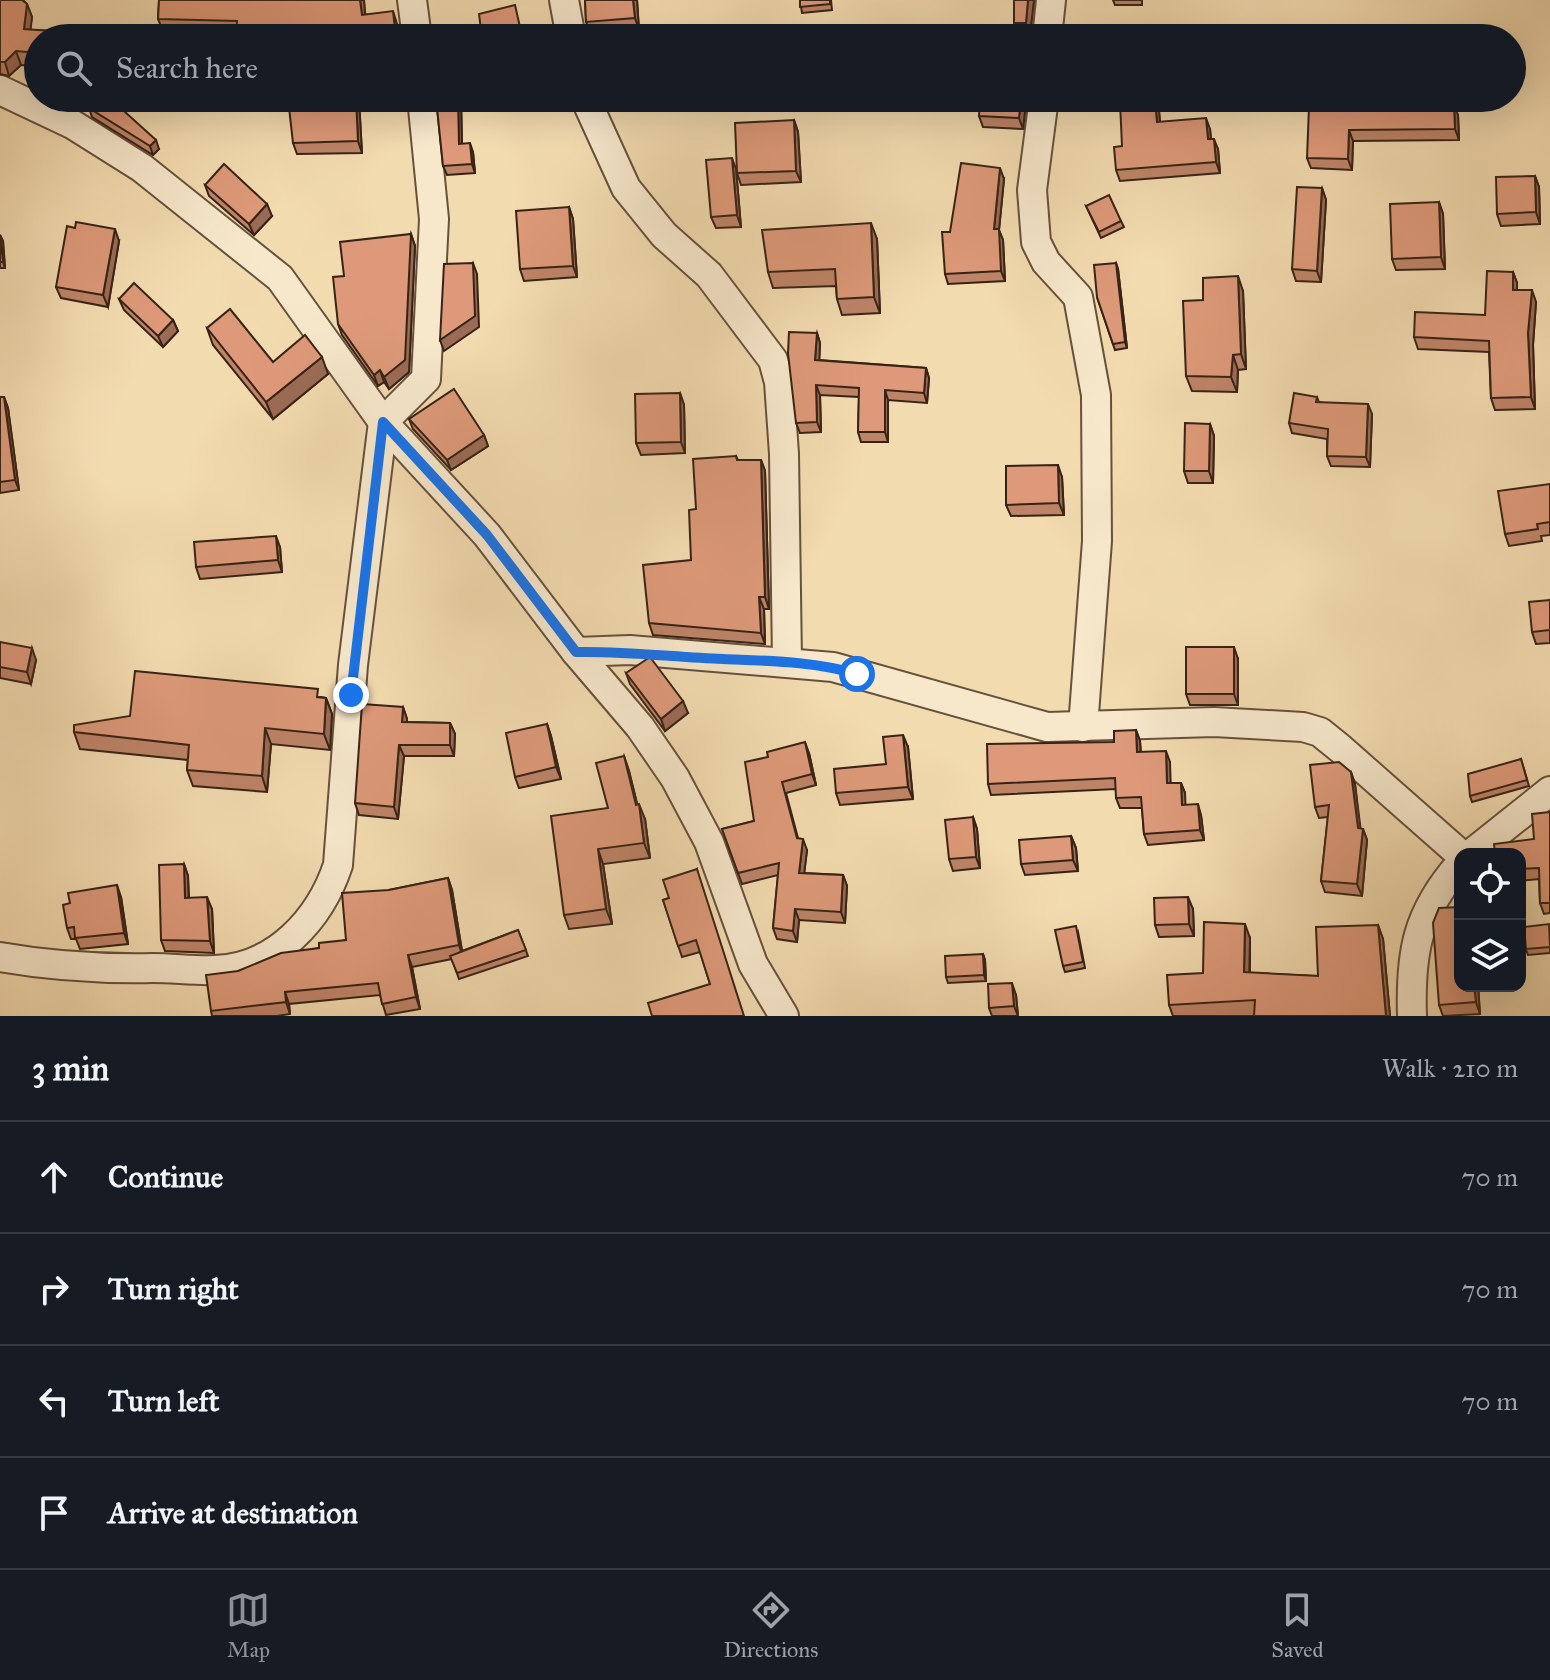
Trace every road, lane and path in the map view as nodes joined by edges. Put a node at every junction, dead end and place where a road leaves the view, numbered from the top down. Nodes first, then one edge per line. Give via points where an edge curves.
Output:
1 (412, 0) edge
2 (564, 0) edge
3 (1051, 0) edge
4 (415, 24) edge
5 (568, 24) edge
6 (1048, 24) edge
7 (0, 90) edge
8 (24, 101) edge
9 (47, 112) edge
10 (423, 112) edge
11 (591, 112) edge
12 (1042, 112) edge
13 (383, 422) junction
14 (576, 652) junction
15 (787, 661) junction
16 (1083, 727) junction
17 (1550, 791) edge
18 (1479, 848) edge
19 (1454, 849) edge
20 (1454, 871) edge
21 (0, 957) edge
22 (784, 1016) edge
23 (1412, 1016) edge

1 - 4 street
2 - 5 street
3 - 6 street
7 - 8 street
9 - 13 street via 142,168 280,278
10 - 13 street via 434,219 426,379
11 - 15 street via 626,188 664,235 717,284 773,360 784,454
12 - 16 street via 1032,190 1036,242 1046,262 1078,297 1096,395 1097,541
13 - 14 street via 487,535
13 - 21 street via 353,665 338,865 329,894 280,949 218,970 57,966
14 - 15 street via 630,650
14 - 22 street via 675,778 709,842 753,964
15 - 16 street via 833,667 1029,723
16 - 19 street via 1214,722 1282,724 1320,732
17 - 18 street
20 - 23 street via 1435,892 1417,933

